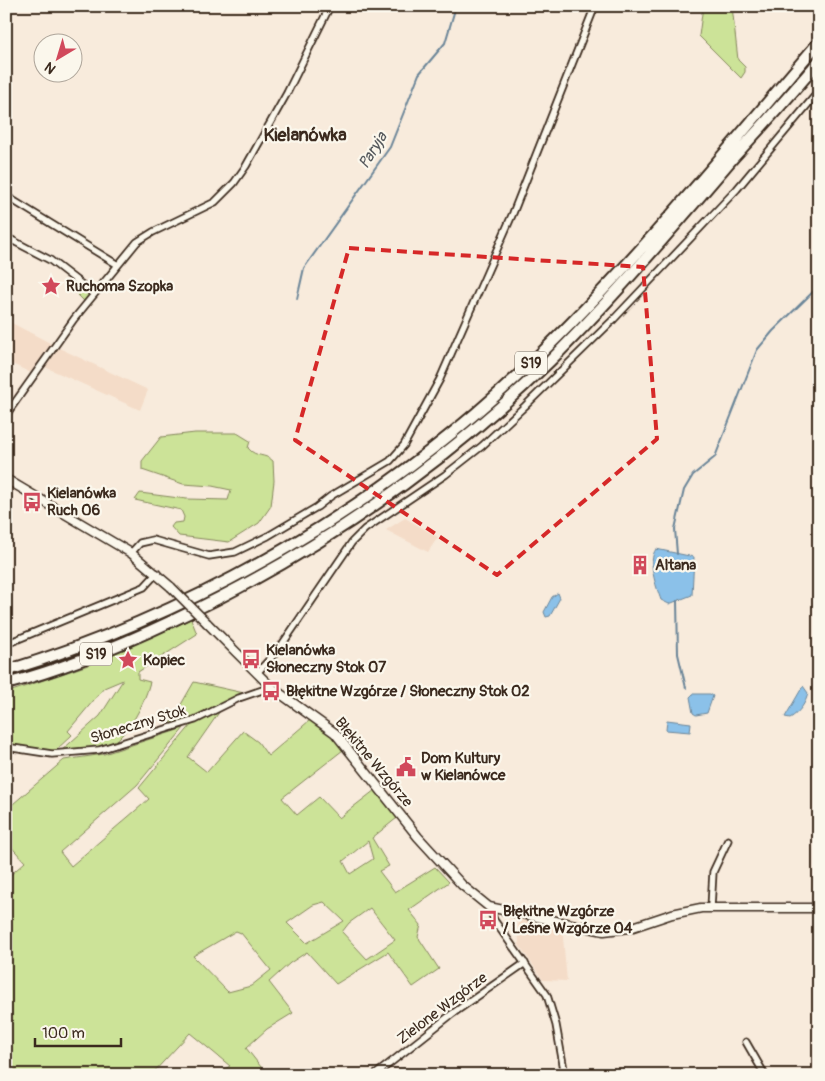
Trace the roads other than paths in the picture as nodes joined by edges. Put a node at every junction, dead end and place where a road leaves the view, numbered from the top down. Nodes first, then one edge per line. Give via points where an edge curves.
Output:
1 (330, 6) edge
2 (595, 6) edge
3 (819, 42) edge
4 (819, 61) edge
5 (819, 91) edge
6 (6, 196) edge
7 (6, 236) edge
8 (118, 265) junction
9 (94, 294) junction
10 (6, 415) edge
11 (6, 479) edge
12 (131, 553) junction
13 (156, 573) junction
14 (6, 644) edge
15 (6, 672) edge
16 (257, 673) junction
17 (6, 684) edge
18 (272, 687) junction
19 (6, 747) edge
20 (728, 840) dead end
21 (489, 907) junction
22 (711, 907) junction
23 (819, 908) edge
24 (525, 963) junction
25 (746, 1042) dead end
26 (375, 1075) edge
27 (565, 1075) edge
28 (765, 1075) edge

1 - 8 street via 258,145 225,194 204,208 152,232 137,242
2 - 12 street via 513,213 440,379 413,433 400,450 390,461 339,490 317,507 235,552 209,556 153,540 140,543
3 - 15 highway, S19 via 729,149 570,325 491,400 406,468 298,540 208,591 94,642
4 - 17 highway, S19 via 579,331 491,414 416,474 307,548 213,601 107,650 38,676
5 - 16 street via 737,189 614,319 525,406 482,446 365,529 352,542 279,649
6 - 8 street
7 - 9 street via 50,260
8 - 9 street
9 - 10 street
11 - 12 street, Błękitne Wzgórze
12 - 13 street, Błękitne Wzgórze
13 - 14 street via 144,587
13 - 16 street, Błękitne Wzgórze, bridge
16 - 18 street, Błękitne Wzgórze
18 - 19 street, Słoneczny Stok via 239,698 194,720 99,750 52,754
18 - 21 street, Błękitne Wzgórze via 335,733 418,837 474,897
20 - 22 street via 713,872
21 - 22 street via 604,931
21 - 24 street via 494,920
22 - 23 street
24 - 26 street, Zielone Wzgórze via 452,1014
24 - 27 street via 547,995 553,1011
25 - 28 street

